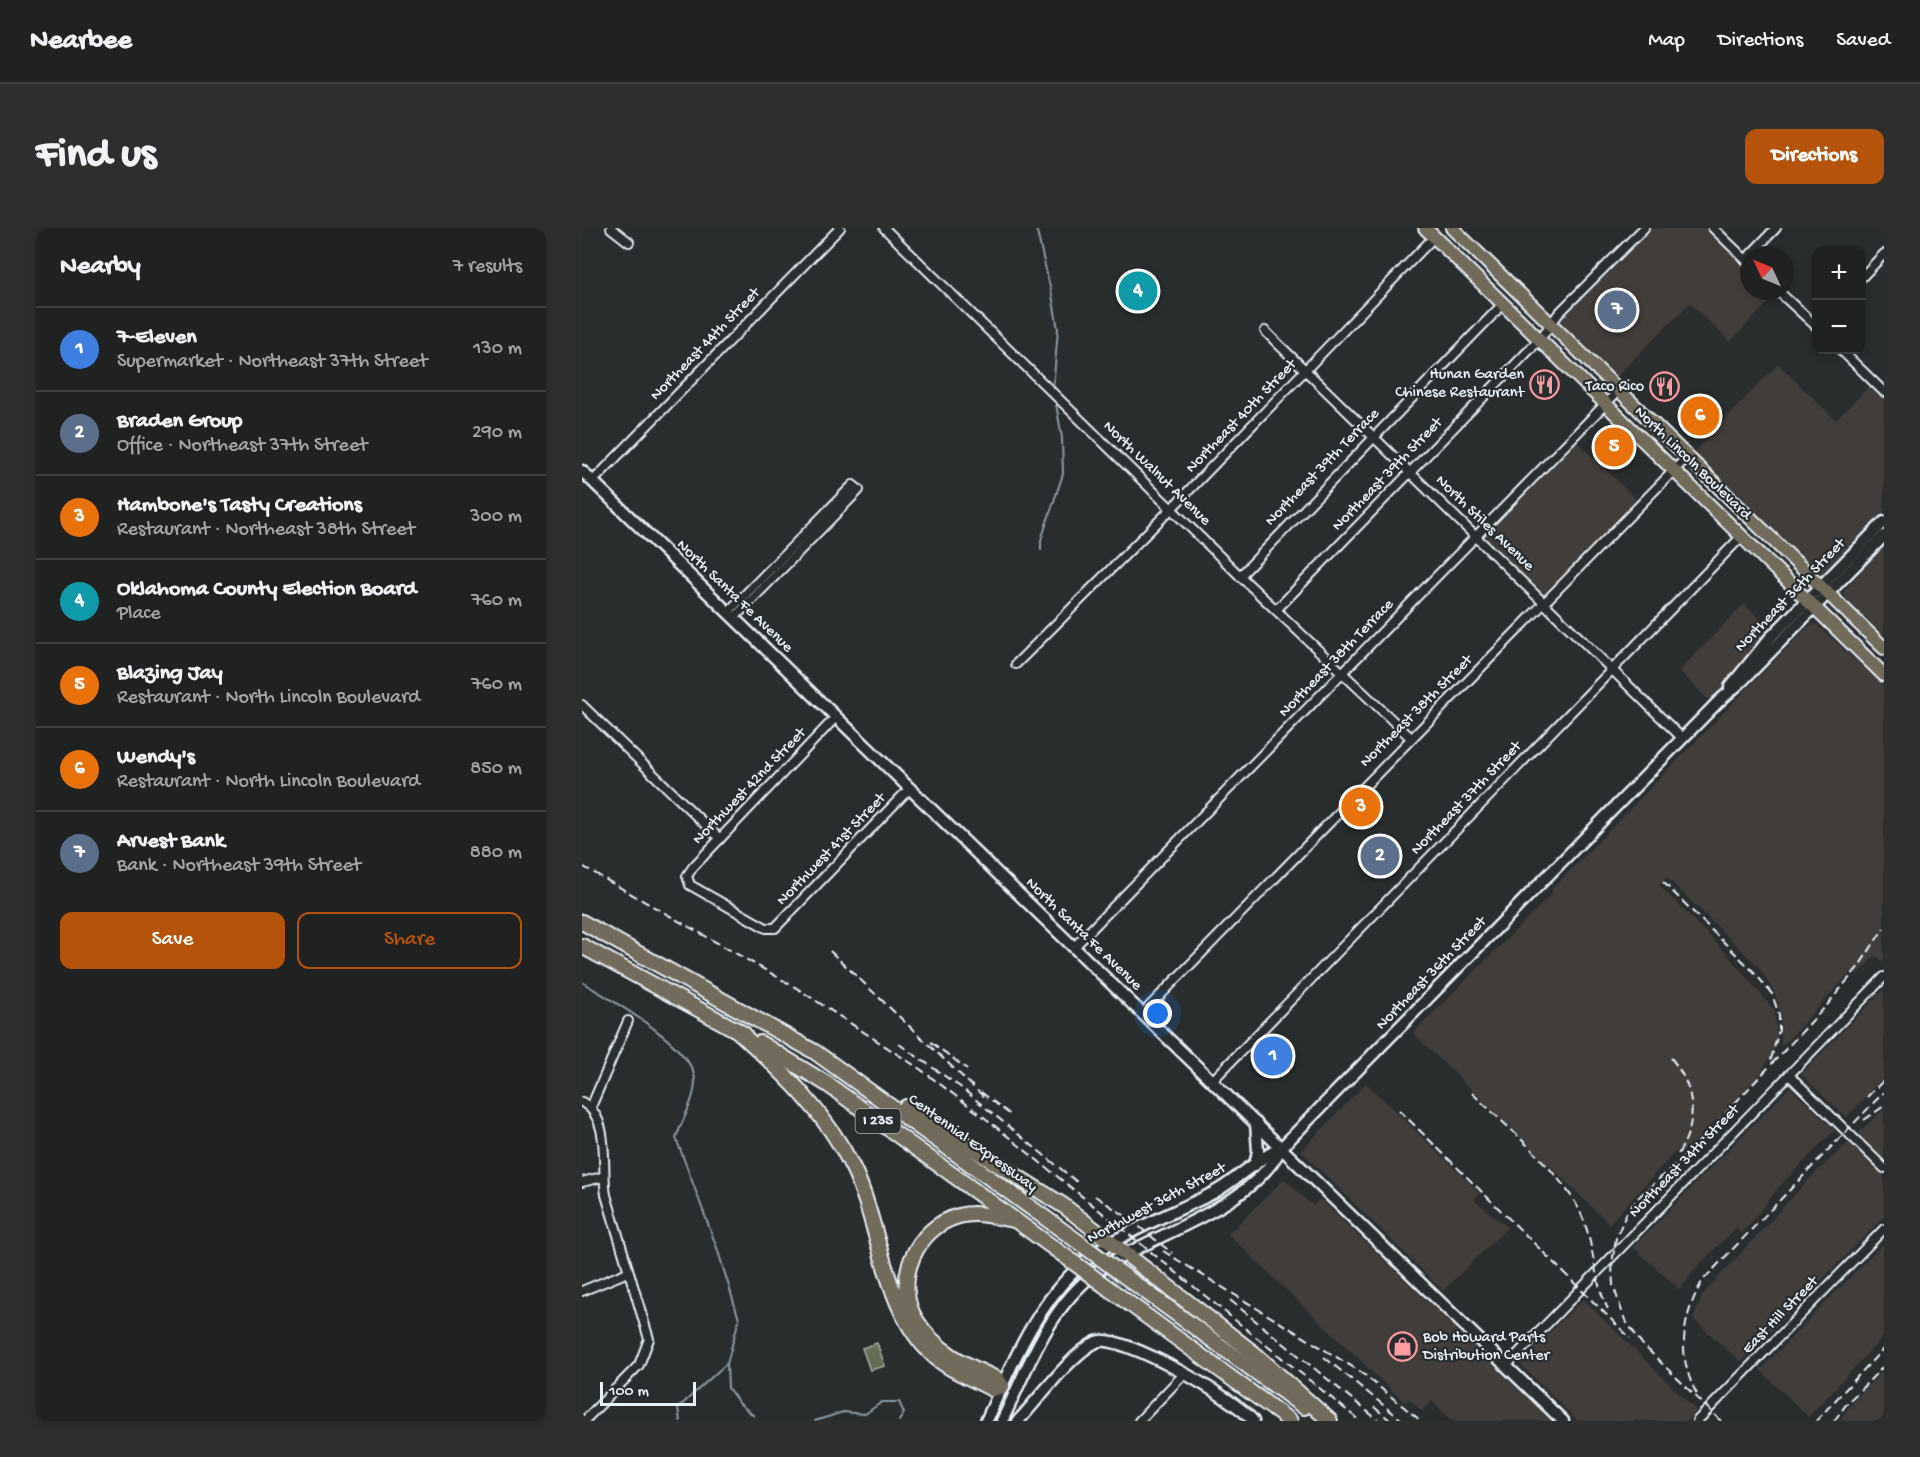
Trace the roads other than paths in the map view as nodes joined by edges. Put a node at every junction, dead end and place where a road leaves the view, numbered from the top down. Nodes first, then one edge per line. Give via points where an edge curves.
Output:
1 (611, 228) edge
2 (840, 228) edge
3 (884, 228) edge
4 (1452, 228) edge
5 (1644, 228) edge
6 (1713, 228) edge
7 (1776, 228) edge
8 (1429, 232) edge
9 (629, 242) dead end
10 (1759, 246) edge
11 (1740, 251) edge
12 (1884, 254) edge
13 (1481, 256) junction
14 (1467, 269) junction
15 (1866, 273) edge
16 (1788, 300) edge
17 (1503, 304) junction
18 (1812, 321) edge
19 (1550, 324) junction
20 (1265, 332) dead end
21 (1540, 339) junction
22 (1844, 354) edge
23 (1305, 370) junction
24 (1619, 390) junction
25 (1884, 391) edge
26 (1605, 404) junction
27 (1373, 436) junction
28 (1688, 457) junction
29 (1675, 470) junction
30 (582, 471) edge
31 (1410, 471) junction
32 (593, 481) junction
33 (1172, 508) junction
34 (1884, 522) edge
35 (1742, 536) junction
36 (1884, 536) edge
37 (1476, 537) junction
38 (1239, 576) junction
39 (1825, 590) junction
40 (1546, 602) junction
41 (1811, 604) junction
42 (1276, 610) junction
43 (731, 615) junction
44 (1884, 648) edge
45 (1016, 664) dead end
46 (1612, 670) junction
47 (1342, 672) junction
48 (1883, 672) edge
49 (582, 705) edge
50 (836, 717) junction
51 (1410, 737) junction
52 (1682, 738) junction
53 (910, 788) junction
54 (720, 839) junction
55 (687, 878) joint
56 (582, 922) edge
57 (582, 946) edge
58 (1074, 947) junction
59 (1884, 977) edge
60 (1143, 1013) junction
61 (628, 1022) dead end
62 (737, 1030) junction
63 (846, 1073) junction
64 (1789, 1075) junction
65 (1212, 1081) junction
66 (582, 1102) edge
67 (591, 1107) junction
68 (1256, 1123) junction
69 (1281, 1148) junction
70 (1255, 1165) junction
71 (1884, 1168) edge
72 (602, 1177) junction
73 (582, 1182) edge
74 (1014, 1220) junction
75 (1884, 1229) edge
76 (1112, 1243) junction
77 (1140, 1245) joint
78 (1125, 1254) junction
79 (628, 1272) junction
80 (582, 1291) edge
81 (1506, 1366) junction
82 (1184, 1374) junction
83 (1002, 1386) junction
84 (1016, 1392) junction
85 (1034, 1404) junction
86 (584, 1421) edge
87 (986, 1421) edge
88 (1002, 1421) edge
89 (1018, 1421) edge
90 (1138, 1421) edge
91 (1253, 1421) edge
92 (1290, 1421) edge
93 (1323, 1421) edge
94 (1330, 1421) edge
95 (1563, 1421) edge
96 (1697, 1421) edge

1 - 9 street
2 - 32 street, Northeast 44th Street
3 - 33 street, North Walnut Avenue
4 - 13 main road, North Lincoln Boulevard
5 - 19 street, Northeast 39th Street
6 - 11 street
7 - 10 street
8 - 14 main road, North Lincoln Boulevard
8 - 23 street, Northeast 40th Street
12 - 15 street
13 - 14 main road
13 - 19 main road, North Lincoln Boulevard
14 - 17 main road, North Lincoln Boulevard
16 - 18 street
17 - 21 main road, North Lincoln Boulevard
17 - 27 street, Northeast 39th Terrace
19 - 21 street, Northeast 39th Street
19 - 24 main road, North Lincoln Boulevard
20 - 23 street, North Stiles Avenue
21 - 26 main road, North Lincoln Boulevard
21 - 31 street, Northeast 39th Street
22 - 25 street
23 - 27 street, North Stiles Avenue
23 - 33 street, Northeast 40th Street
24 - 26 street, Northeast 38th Terrace
24 - 28 main road, North Lincoln Boulevard
26 - 29 main road, North Lincoln Boulevard
26 - 37 street, Northeast 38th Terrace
27 - 31 street, North Stiles Avenue
27 - 38 street, Northeast 39th Terrace
28 - 29 street, Northeast 38th Street
28 - 39 main road, North Lincoln Boulevard
29 - 35 main road, North Lincoln Boulevard
29 - 40 street, Northeast 38th Street
30 - 32 main road, North Santa Fe Avenue
31 - 37 street, North Stiles Avenue
31 - 42 street, Northeast 39th Street
32 - 43 main road, North Santa Fe Avenue
33 - 38 street, North Walnut Avenue
33 - 45 street, Northeast 40th Street
34 - 39 main road, Northeast 36th Street
35 - 41 main road, North Lincoln Boulevard
35 - 46 street, Northeast 37th Street
36 - 39 main road, Northeast 36th Street
37 - 40 street, North Stiles Avenue
37 - 47 street, Northeast 38th Terrace
38 - 42 street, North Walnut Avenue
39 - 41 main road, Northeast 36th Street
39 - 44 main road, North Lincoln Boulevard
40 - 46 street, North Stiles Avenue
40 - 51 street, Northeast 38th Street
41 - 48 main road, North Lincoln Boulevard
41 - 52 main road, Northeast 36th Street via 1762,646 1725,695
42 - 47 street, North Walnut Avenue
43 - 43 street via 859,490 853,485
43 - 50 main road, North Santa Fe Avenue
46 - 52 street, North Stiles Avenue
46 - 65 street, Northeast 37th Street
47 - 51 street, North Walnut Avenue
47 - 58 street, Northeast 38th Terrace
49 - 54 street
50 - 53 main road, North Santa Fe Avenue
50 - 54 street, Northwest 42nd Street
51 - 60 street, Northeast 38th Street
52 - 69 main road, Northeast 36th Street
53 - 55 street, Northwest 41st Street via 773,929 696,890
53 - 58 main road, North Santa Fe Avenue
54 - 55 street, Northwest 42nd Street
56 - 63 highway, Centennial Expressway / I 235 via 771,1025
57 - 62 highway, I 235
58 - 60 main road, North Santa Fe Avenue
59 - 64 street, Northeast 34th Street
60 - 65 main road, North Santa Fe Avenue
61 - 67 street
62 - 74 highway, I 235 via 827,1084
62 - 83 highway via 807,1097 844,1151 865,1196 896,1298 915,1336 948,1366 992,1389
63 - 76 highway via 952,1133 1064,1206
63 - 93 highway, Centennial Expressway / I 235, bridge
64 - 71 street
64 - 81 street, Northeast 34th Street
65 - 68 main road, North Santa Fe Avenue
66 - 67 street
67 - 72 street via 602,1126
68 - 69 main road, North Santa Fe Avenue
68 - 70 main road
69 - 70 main road, Northwest 36th Street
69 - 77 main road, Northeast 36th Street via 1274,1163 1237,1195
69 - 81 main road, North Santa Fe Avenue
70 - 76 main road, Northwest 36th Street via 1212,1193
72 - 73 street
72 - 79 street
74 - 83 highway via 970,1214 941,1223 916,1249 906,1284 915,1317 929,1337 949,1356 997,1379
74 - 92 highway, I 235, bridge
75 - 96 street, East Hill Street
76 - 78 highway
76 - 83 main road, Northwest 36th Street via 1073,1272 1047,1301
77 - 78 main road, Northwest 36th Street
78 - 84 main road via 1088,1279 1060,1309
78 - 94 highway via 1256,1355
79 - 80 street
79 - 86 street via 649,1339 639,1365
81 - 95 main road, North Santa Fe Avenue
82 - 85 main road via 1105,1339 1088,1347
82 - 90 street
82 - 91 main road via 1240,1407
83 - 84 main road
83 - 87 main road, Northwest 36th Street
84 - 85 main road
84 - 88 main road
85 - 89 main road

